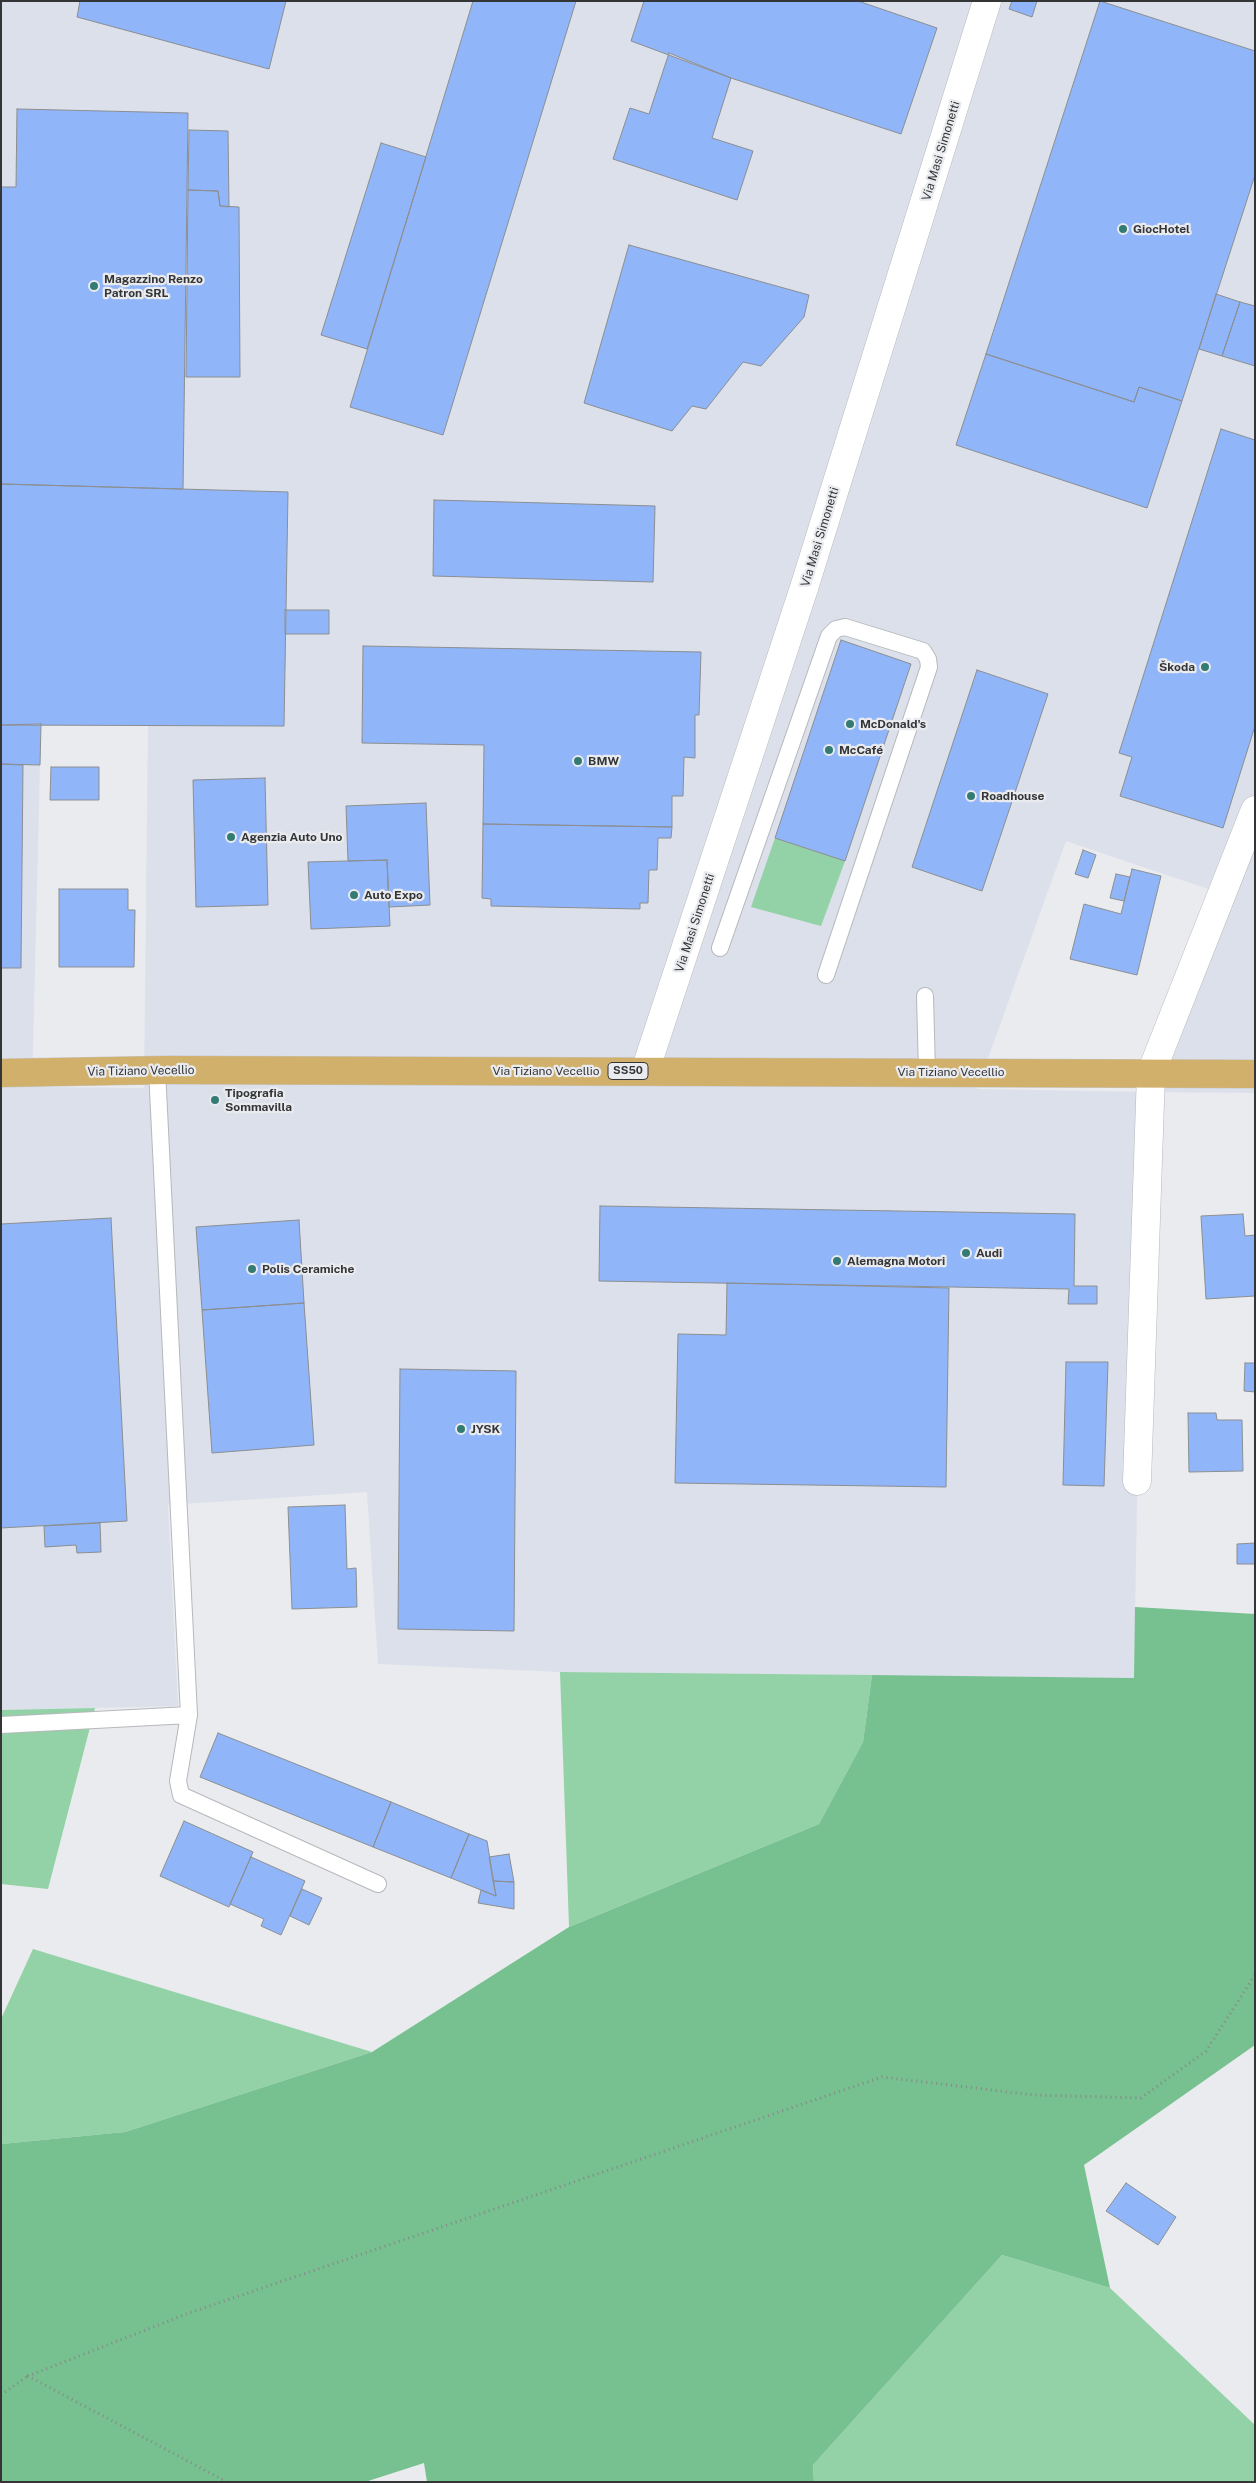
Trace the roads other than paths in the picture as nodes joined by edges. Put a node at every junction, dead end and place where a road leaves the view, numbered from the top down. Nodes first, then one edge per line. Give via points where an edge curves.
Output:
1 (987, 1) edge
2 (1255, 810) edge
3 (720, 948) dead end
4 (826, 975) dead end
5 (925, 996) dead end
6 (157, 1070) junction
7 (645, 1071) junction
8 (927, 1072) junction
9 (1, 1073) edge
10 (1151, 1073) junction
11 (1255, 1074) edge
12 (1137, 1481) dead end
13 (189, 1715) junction
14 (1, 1725) edge
15 (378, 1884) dead end

1 - 7 street, Via Masi Simonetti via 804,588
2 - 10 street
3 - 4 lane via 829,636 845,626 923,651 929,667
5 - 8 lane
6 - 7 main road, Via Tiziano Vecellio / SS50
6 - 9 main road, Via Tiziano Vecellio / SS50
6 - 13 lane
7 - 8 main road, Via Tiziano Vecellio / SS50
8 - 10 main road, Via Tiziano Vecellio / SS50
10 - 11 main road, Via Tiziano Vecellio / SS50
10 - 12 street
13 - 14 lane
13 - 15 lane via 178,1781 181,1795

